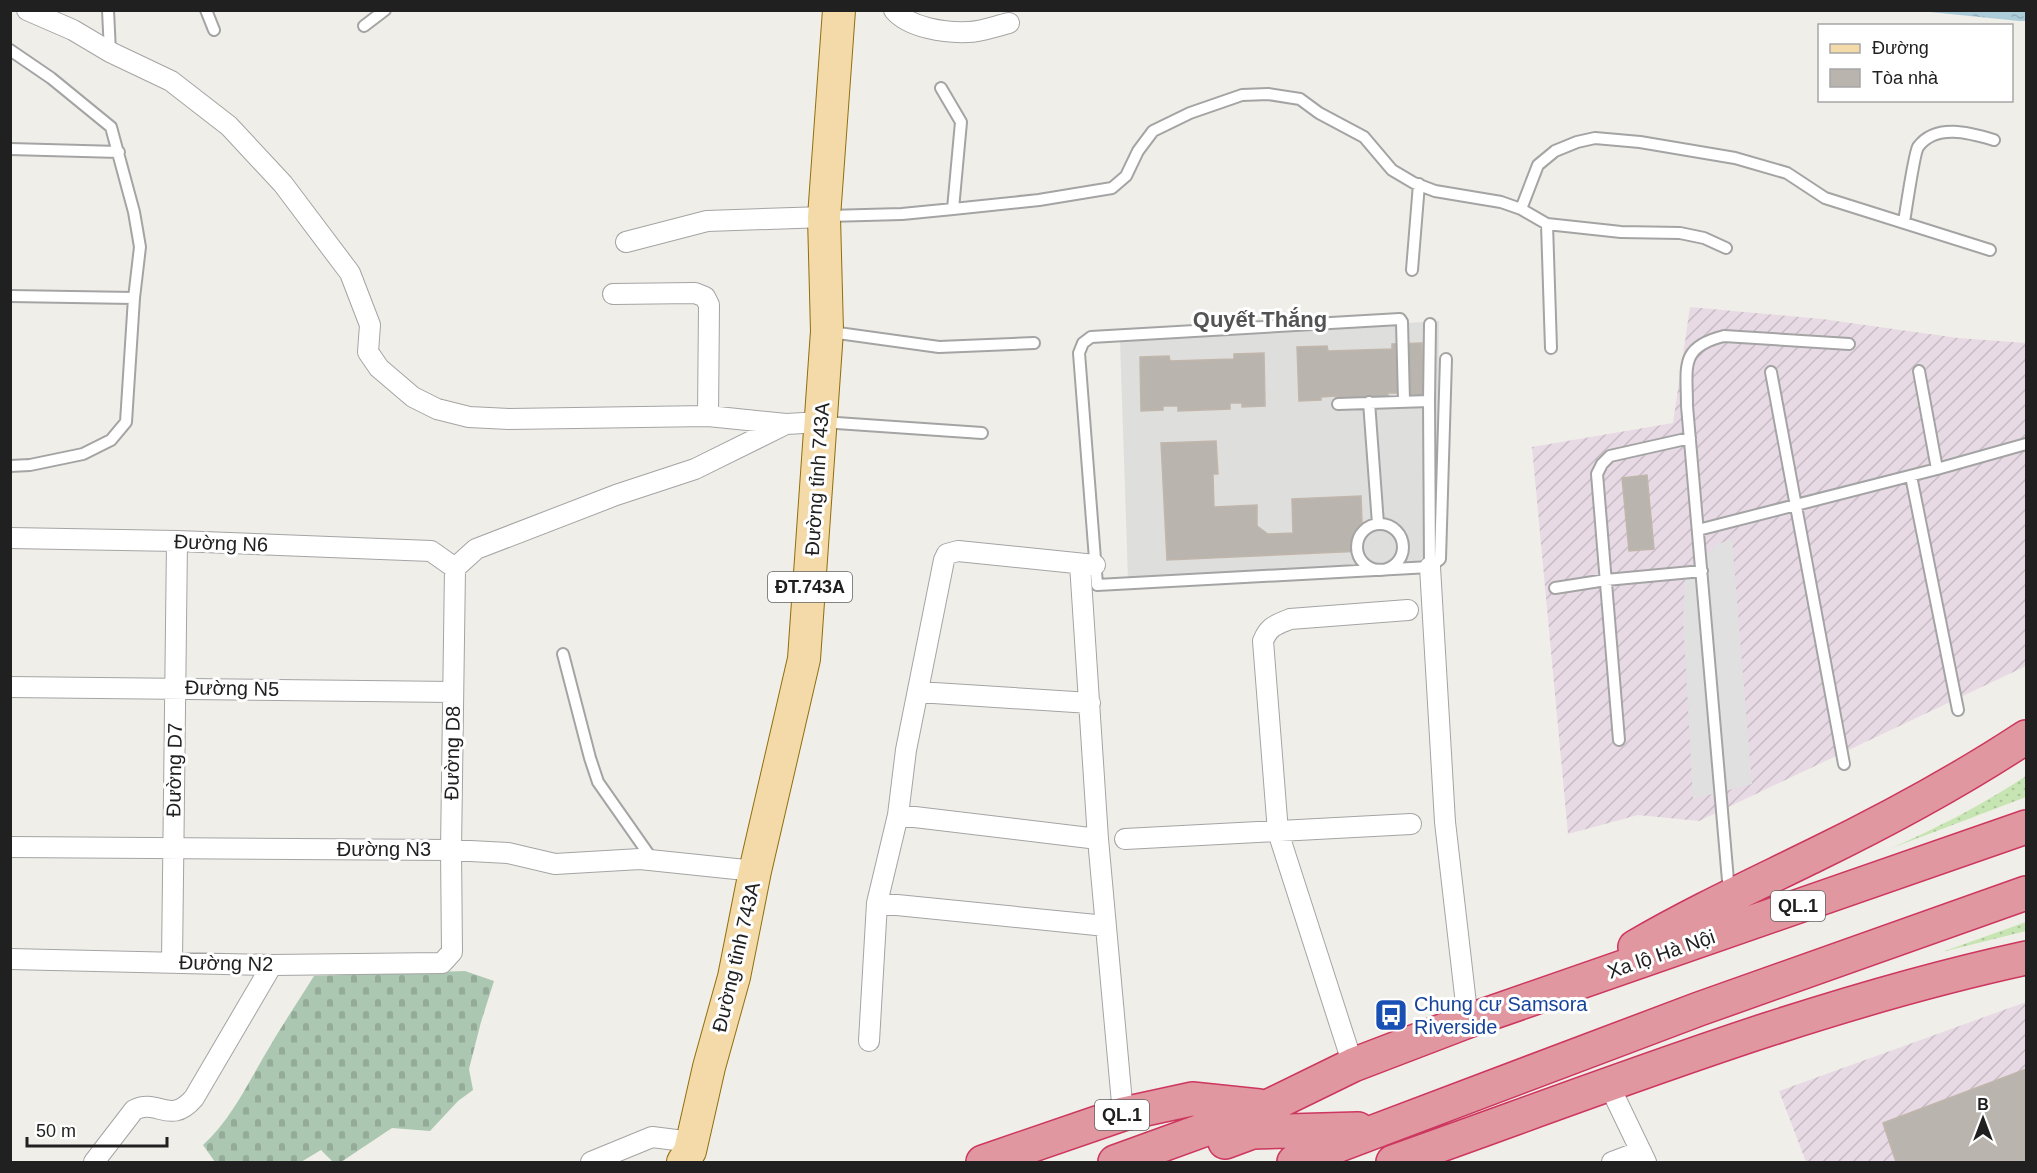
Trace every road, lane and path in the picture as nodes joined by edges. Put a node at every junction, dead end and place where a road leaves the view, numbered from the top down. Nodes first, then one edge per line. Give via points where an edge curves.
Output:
1 (27, 10) edge
2 (108, 10) edge
3 (206, 10) edge
4 (385, 10) edge
5 (839, 10) edge
6 (894, 10) edge
7 (1009, 23) dead end
8 (364, 26) dead end
9 (214, 30) dead end
10 (10, 50) edge
11 (110, 52) junction
12 (941, 88) dead end
13 (1994, 140) dead end
14 (10, 149) edge
15 (119, 152) junction
16 (1419, 184) junction
17 (953, 209) junction
18 (1521, 209) junction
19 (824, 217) junction
20 (1904, 222) junction
21 (1547, 224) junction
22 (626, 242) dead end
23 (1726, 248) dead end
24 (1990, 250) dead end
25 (1412, 270) dead end
26 (613, 294) dead end
27 (10, 296) edge
28 (134, 298) junction
29 (1430, 324) dead end
30 (827, 331) junction
31 (1034, 342) dead end
32 (1849, 344) dead end
33 (1551, 348) dead end
34 (1446, 359) dead end
35 (1919, 371) dead end
36 (1771, 372) dead end
37 (1404, 401) junction
38 (1429, 401) junction
39 (1369, 402) junction
40 (1338, 404) dead end
41 (708, 416) junction
42 (822, 422) junction
43 (786, 424) junction
44 (982, 433) dead end
45 (1690, 438) junction
46 (2026, 444) edge
47 (10, 466) edge
48 (1937, 469) junction
49 (1911, 476) junction
50 (1795, 506) junction
51 (1378, 524) junction
52 (1698, 530) junction
53 (10, 538) edge
54 (177, 541) junction
55 (1088, 564) junction
56 (1430, 567) junction
57 (455, 568) junction
58 (1379, 570) junction
59 (1702, 571) junction
60 (1605, 580) junction
61 (1555, 588) dead end
62 (1408, 610) dead end
63 (563, 654) dead end
64 (10, 687) edge
65 (175, 688) junction
66 (453, 692) junction
67 (918, 692) junction
68 (1090, 703) junction
69 (1958, 710) dead end
70 (2026, 737) edge
71 (1619, 740) dead end
72 (1844, 764) dead end
73 (898, 815) junction
74 (1411, 824) dead end
75 (2026, 827) edge
76 (1278, 832) junction
77 (1098, 838) junction
78 (1125, 839) dead end
79 (10, 847) edge
80 (173, 848) junction
81 (451, 850) junction
82 (653, 860) junction
83 (755, 871) junction
84 (2026, 893) edge
85 (1730, 895) junction
86 (877, 903) junction
87 (1106, 926) junction
88 (2026, 958) edge
89 (10, 959) edge
90 (172, 962) junction
91 (442, 963) joint
92 (272, 965) junction
93 (1569, 986) junction
94 (1468, 1021) junction
95 (1659, 1024) junction
96 (869, 1041) dead end
97 (1353, 1065) junction
98 (1533, 1072) junction
99 (1610, 1085) junction
100 (1267, 1107) junction
101 (1123, 1114) junction
102 (1384, 1128) junction
103 (689, 1154) edge
104 (1643, 1157) edge
105 (94, 1162) edge
106 (591, 1162) edge
107 (983, 1162) edge
108 (1115, 1162) edge
109 (1167, 1162) edge
110 (1294, 1162) edge
111 (1393, 1162) edge
112 (1612, 1162) edge

1 - 11 street
2 - 11 lane
3 - 9 lane
4 - 8 lane
5 - 19 main road, Đường tỉnh 743A / ĐT.743A
6 - 7 street via 901,19 913,24 958,32
10 - 15 lane via 111,127
11 - 41 street via 171,81 229,126 283,184 350,273 370,325 368,352 413,397 437,410 468,417
12 - 17 lane via 961,122
13 - 20 lane via 1963,131 1941,133 1917,148
14 - 15 lane
15 - 28 lane via 140,248
16 - 17 lane via 1392,170 1364,137 1300,99 1242,95 1153,131 1126,176 1112,188
16 - 18 lane
16 - 25 lane
17 - 19 lane
18 - 20 lane via 1538,165 1555,151 1595,138 1735,158 1787,173 1826,198
18 - 21 lane
19 - 22 street via 707,221
19 - 30 main road, Đường tỉnh 743A / ĐT.743A
20 - 24 lane
21 - 23 lane via 1680,233
21 - 33 lane
26 - 41 street via 695,293 705,297 709,305
27 - 28 lane
28 - 47 lane via 126,422 111,440 83,454
29 - 38 lane
30 - 31 lane via 939,347
30 - 42 main road, Đường tỉnh 743A / ĐT.743A
32 - 45 lane via 1724,336 1707,340 1690,354 1687,368
34 - 56 lane via 1440,559
35 - 48 lane
36 - 50 lane
37 - 38 lane
37 - 39 lane
37 - 55 lane via 1400,319 1092,337 1083,343 1079,353
38 - 56 lane
39 - 40 lane
39 - 51 lane
41 - 43 street
42 - 43 street
42 - 44 lane
42 - 83 main road, Đường tỉnh 743A / ĐT.743A via 804,659
43 - 57 street via 695,469 476,549
45 - 52 lane
45 - 60 lane via 1610,456 1602,464 1597,474
46 - 48 lane
48 - 49 lane
49 - 50 lane
49 - 69 lane
50 - 52 lane
50 - 72 lane
51 - 58 lane via 1364,530 1357,543 1360,558
51 - 58 lane via 1392,527 1404,545 1394,565
52 - 59 lane
53 - 54 street, Đường N6
54 - 57 street, Đường N6 via 431,551
54 - 65 street, Đường D7
55 - 58 lane via 1097,585
55 - 67 street via 958,551 948,554
55 - 68 street
56 - 58 lane
56 - 94 street via 1445,822
57 - 66 street, Đường D8
59 - 60 lane
59 - 85 lane
60 - 61 lane
60 - 71 lane
62 - 76 street via 1290,619 1267,631 1263,641
63 - 82 lane via 598,782
64 - 65 street, Đường N5
65 - 66 street, Đường N5
65 - 80 street, Đường D7
66 - 81 street, Đường D8
67 - 68 street
67 - 73 street
68 - 77 street
70 - 85 highway via 1970,773 1816,855
73 - 77 street
73 - 86 street
74 - 76 street
75 - 93 highway, Xa lộ Hà Nội / QL.1
76 - 78 street
76 - 97 street
77 - 87 street
79 - 80 street, Đường N3
80 - 81 street, Đường N3
80 - 90 street, Đường D7
81 - 82 street, Đường N3 via 508,853 555,864
81 - 91 street, Đường D8 via 452,951
82 - 83 street, Đường N3
83 - 103 main road, Đường tỉnh 743A / ĐT.743A via 734,977
84 - 95 highway
85 - 93 highway
86 - 87 street
86 - 96 street
87 - 101 street
88 - 99 highway via 1956,974 1766,1030
89 - 90 street, Đường N2
90 - 92 street, Đường N2
91 - 92 street, Đường N2
92 - 105 street via 186,1107 176,1112 142,1106 134,1110
93 - 94 highway, Xa lộ Hà Nội / QL.1
94 - 97 highway, Xa lộ Hà Nội / QL.1
95 - 98 highway
95 - 99 highway
97 - 100 highway, Xa lộ Hà Nội / QL.1
98 - 99 highway
98 - 102 highway
99 - 104 street
99 - 111 highway
100 - 101 highway, QL.1 via 1192,1099
100 - 108 highway, Xa lộ Hà Nội / QL.1
101 - 107 highway, QL.1
102 - 109 highway via 1252,1132
102 - 110 highway
103 - 106 street via 652,1137
104 - 112 street

